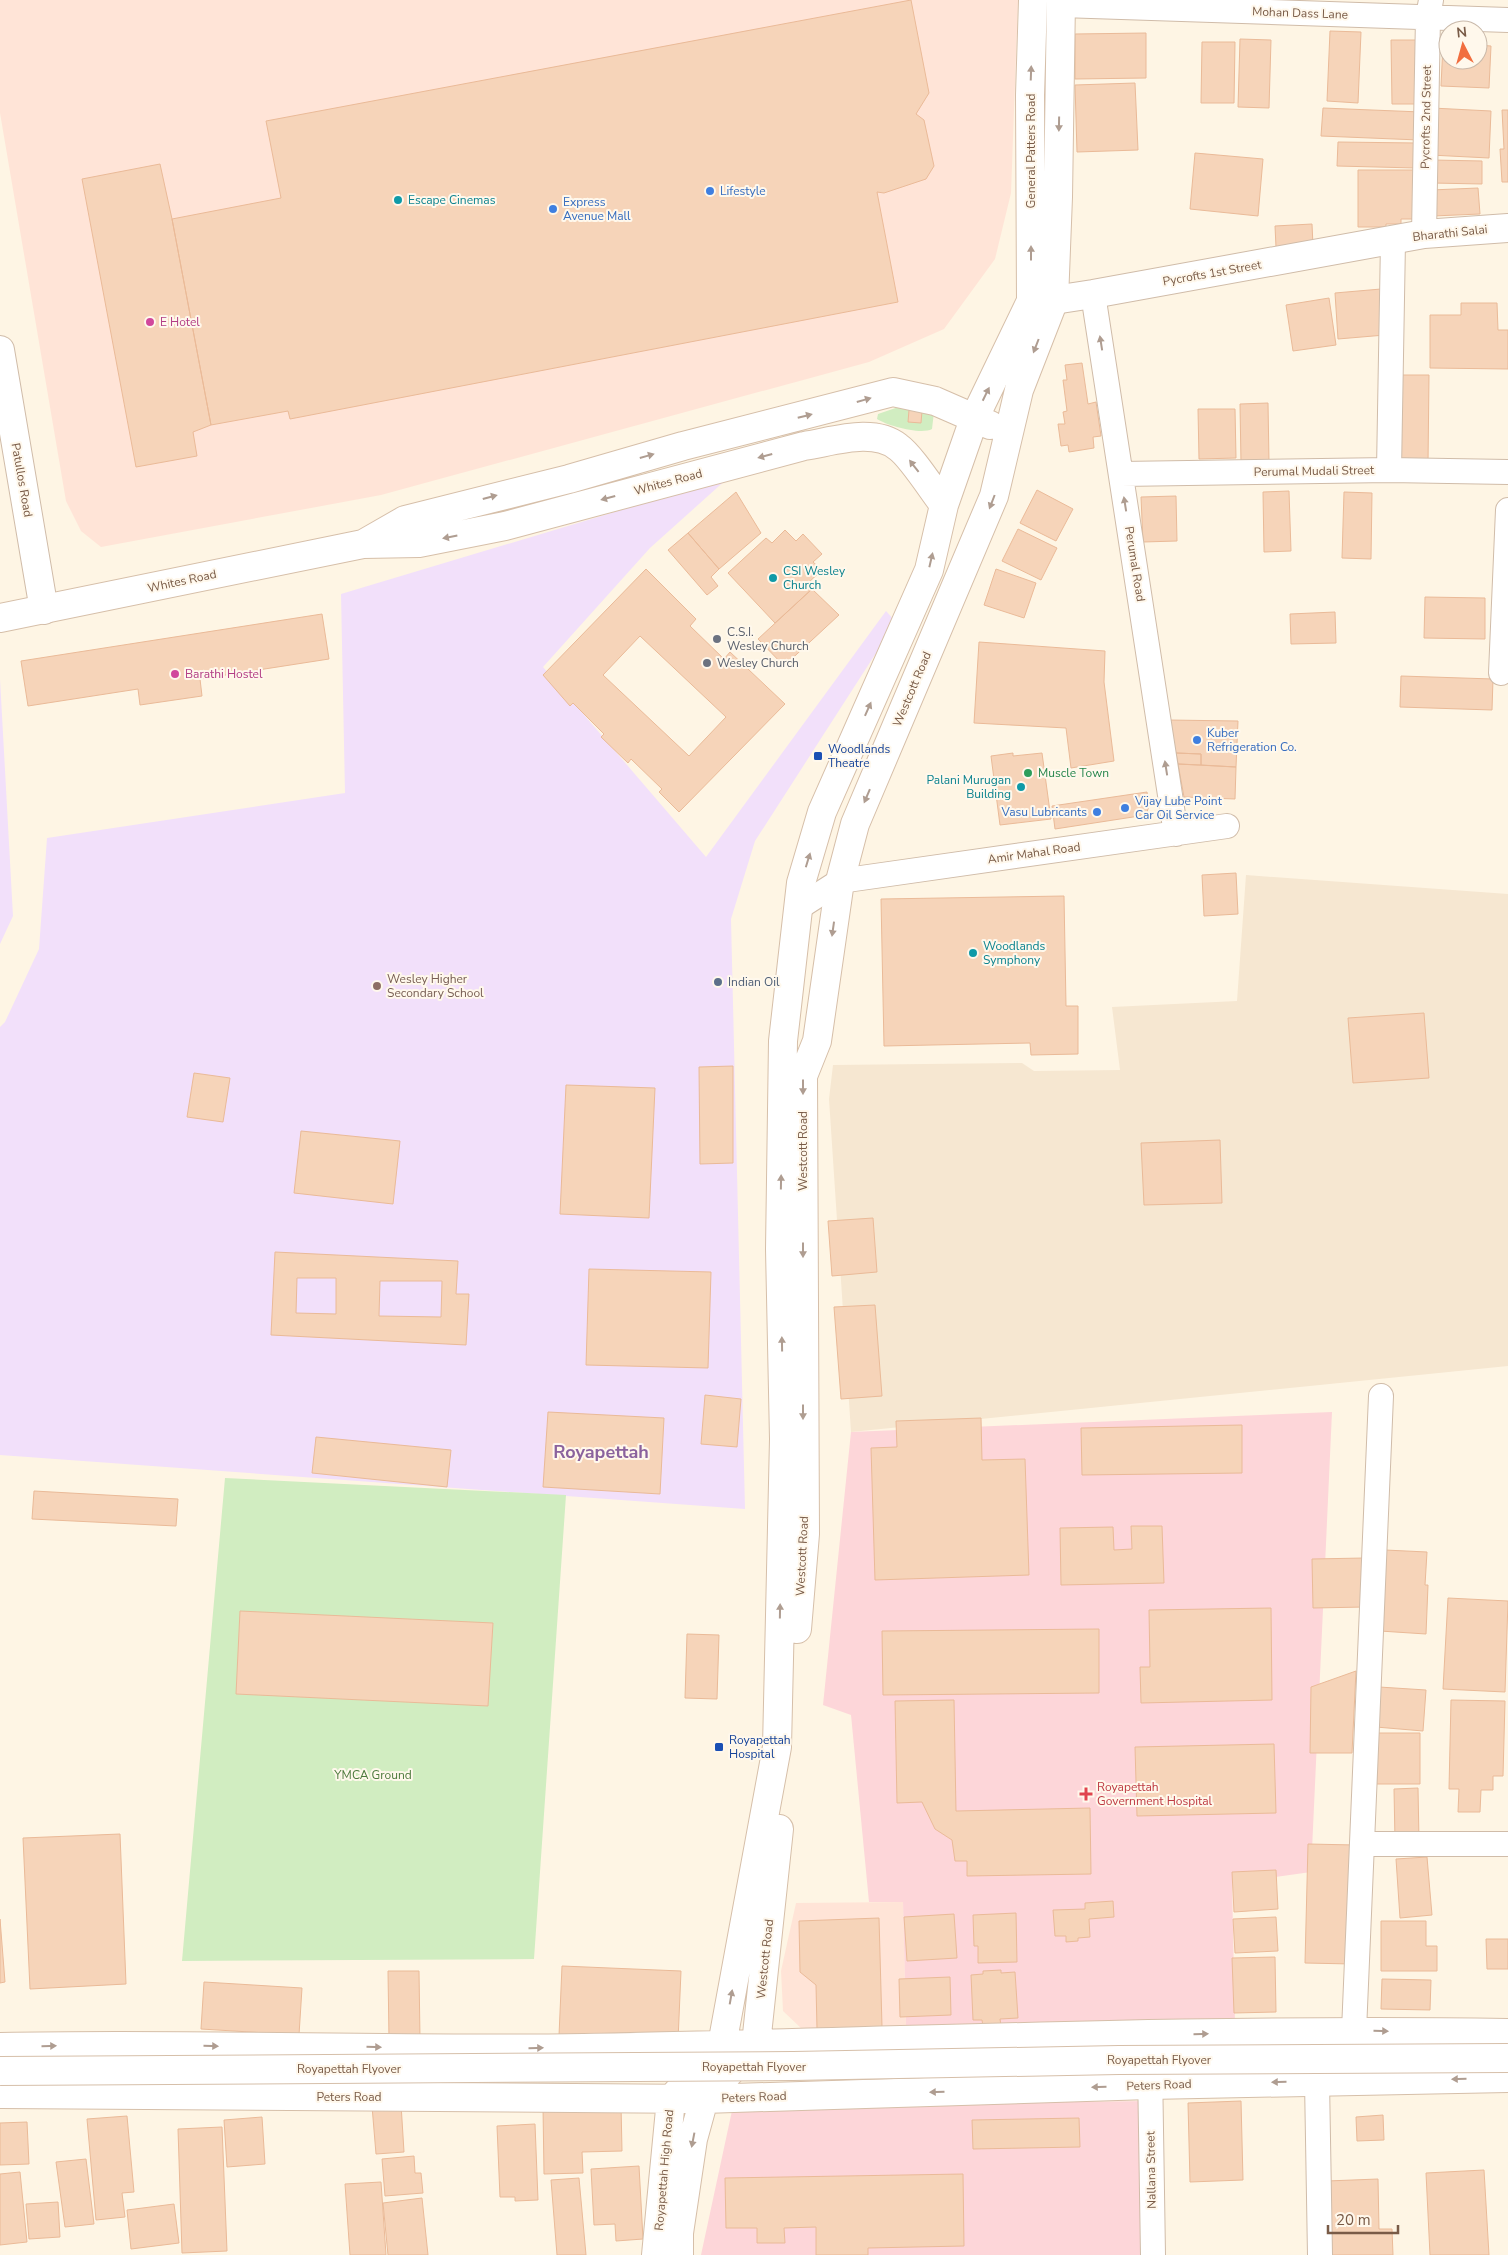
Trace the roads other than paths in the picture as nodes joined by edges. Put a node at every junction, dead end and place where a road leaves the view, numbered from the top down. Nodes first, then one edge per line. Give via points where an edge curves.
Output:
1 (1033, 0) edge
2 (1061, 3) edge
3 (1430, 9) edge
4 (1508, 20) edge
5 (1508, 228) edge
6 (1424, 234) junction
7 (1393, 241) junction
8 (1093, 294) junction
9 (1042, 301) junction
10 (0, 350) edge
11 (974, 419) junction
12 (1010, 432) junction
13 (1389, 470) junction
14 (1508, 472) edge
15 (1121, 474) junction
16 (944, 505) junction
17 (1508, 510) edge
18 (363, 544) junction
19 (44, 610) junction
20 (0, 618) edge
21 (1501, 673) dead end
22 (1227, 826) dead end
23 (1176, 834) junction
24 (840, 880) junction
25 (798, 908) junction
26 (1382, 1396) dead end
27 (1363, 1844) junction
28 (1508, 1844) edge
29 (1354, 2030) junction
30 (1508, 2033) edge
31 (1152, 2034) junction
32 (756, 2044) junction
33 (722, 2045) junction
34 (0, 2047) edge
35 (1508, 2058) edge
36 (0, 2071) edge
37 (1508, 2078) edge
38 (1317, 2081) junction
39 (1149, 2085) junction
40 (0, 2094) edge
41 (671, 2099) junction
42 (704, 2099) junction
43 (656, 2255) edge
44 (679, 2255) edge
45 (1153, 2255) edge
46 (1320, 2255) edge

9 -> 1 main road, General Patters Road via 1030,95
2 - 3 street, Mohan Dass Lane
2 -> 9 main road via 1058,197
3 - 4 street, Mohan Dass Lane
3 - 6 street, Pycrofts 2nd Street
5 - 6 main road, Bharathi Salai
6 - 7 main road, Bharathi Salai
7 - 8 main road, Pycrofts 1st Street
7 - 13 street
8 - 9 main road, Pycrofts 1st Street
15 -> 8 street, Perumal Road
11 -> 9 main road, Westcott Road
9 -> 12 main road, Westcott Road
10 - 19 main road, Patullos Road
11 - 12 main road
11 - 16 main road, Westcott Road
18 -> 11 main road, Whites Road via 405,520 893,392 935,401
12 -> 24 main road, Westcott Road via 994,496 855,824
13 - 14 street, Perumal Mudali Street
13 - 15 street, Perumal Mudali Street
23 -> 15 street, Perumal Road
16 -> 18 main road, Whites Road via 898,447 876,438 849,438 804,446 505,526 418,543
25 -> 16 main road, Westcott Road via 801,883 822,812 928,570
17 - 21 street
18 - 19 main road, Whites Road
19 - 20 main road, Whites Road
22 - 23 street, Amir Mahal Road
23 - 24 street, Amir Mahal Road
24 - 25 street
24 -> 32 main road, Westcott Road via 817,1041 803,1076 805,1534 787,1751
33 -> 25 main road, Westcott Road via 777,1748 784,1439 780,1249 783,1041
26 - 27 street
27 - 28 street
27 - 29 street
29 -> 30 main road
31 -> 29 main road
31 - 32 main road
31 - 39 street, Nallana Street
32 - 33 main road
32 - 42 main road, Royapettah High Road
34 -> 33 main road via 146,2045 471,2049
33 - 41 main road, Royapettah High Road
35 - 36 main road, Royapettah Flyover, bridge
37 -> 38 main road, Peters Road
38 -> 39 main road, Peters Road
38 - 46 street
39 -> 42 main road, Peters Road
39 - 45 street, Nallana Street
40 - 41 main road, Peters Road
41 - 42 main road, Peters Road
41 - 43 main road, Royapettah High Road
42 -> 44 main road, Royapettah High Road via 691,2148

